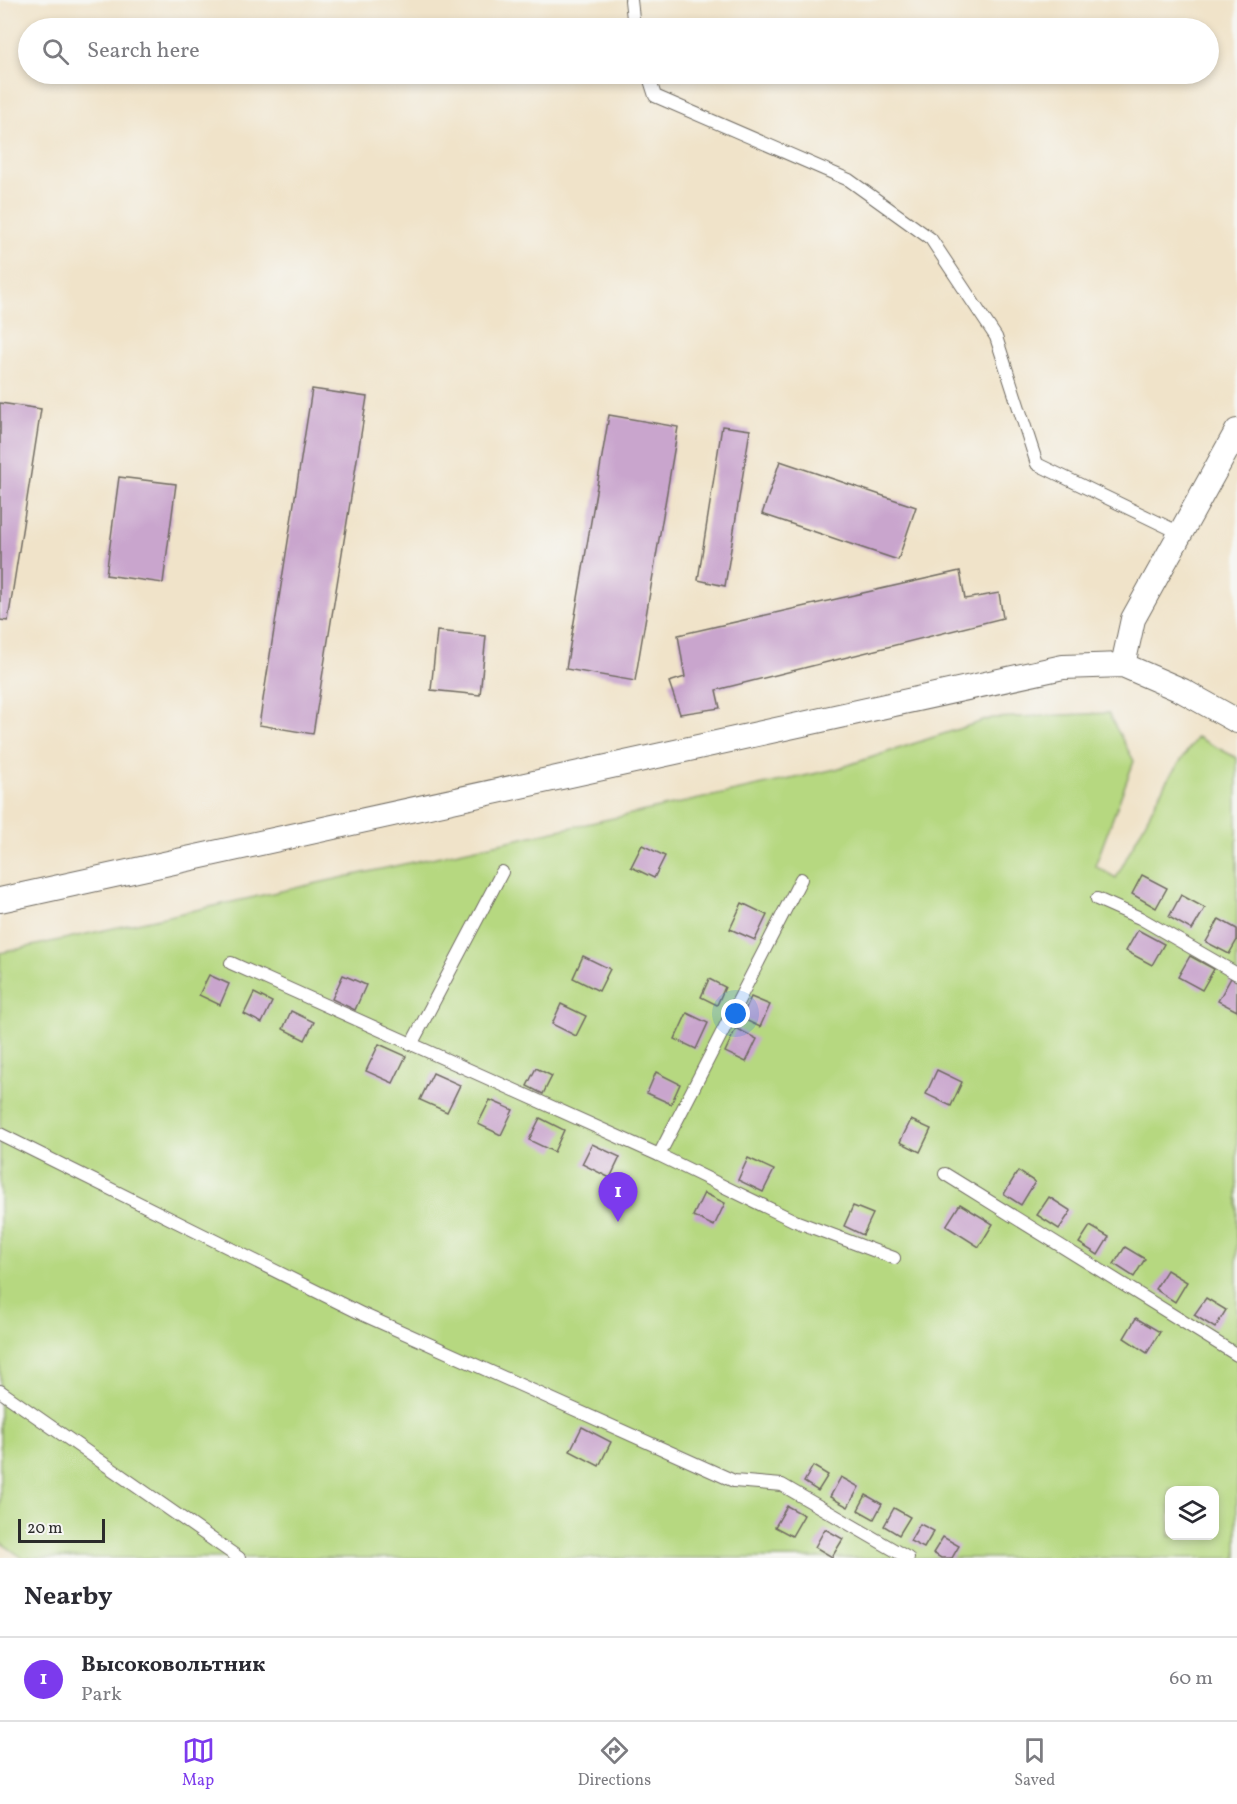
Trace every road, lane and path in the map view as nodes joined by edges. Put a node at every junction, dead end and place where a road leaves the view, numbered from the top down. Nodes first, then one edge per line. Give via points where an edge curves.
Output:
1 (630, 0) edge
2 (633, 18) edge
3 (651, 84) edge
4 (1237, 431) edge
5 (1180, 533) junction
6 (1122, 665) junction
7 (1237, 721) edge
8 (502, 872) dead end
9 (801, 879) dead end
10 (1097, 899) dead end
11 (0, 900) edge
12 (231, 963) dead end
13 (1237, 974) edge
14 (412, 1043) junction
15 (0, 1134) edge
16 (659, 1155) junction
17 (945, 1174) dead end
18 (894, 1258) dead end
19 (1237, 1355) edge
20 (0, 1391) edge
21 (239, 1558) edge
22 (908, 1558) edge

1 - 2 lane
3 - 5 lane via 655,96 849,180 931,239 996,337 1037,464
4 - 5 street
5 - 6 street via 1133,619
6 - 7 street via 1183,691
6 - 11 street via 1063,667
8 - 14 lane
9 - 16 lane
10 - 13 lane via 1140,918
12 - 14 lane
14 - 16 lane
15 - 22 lane via 373,1319 734,1481 782,1485
16 - 18 lane via 795,1221
17 - 19 lane
20 - 21 lane

